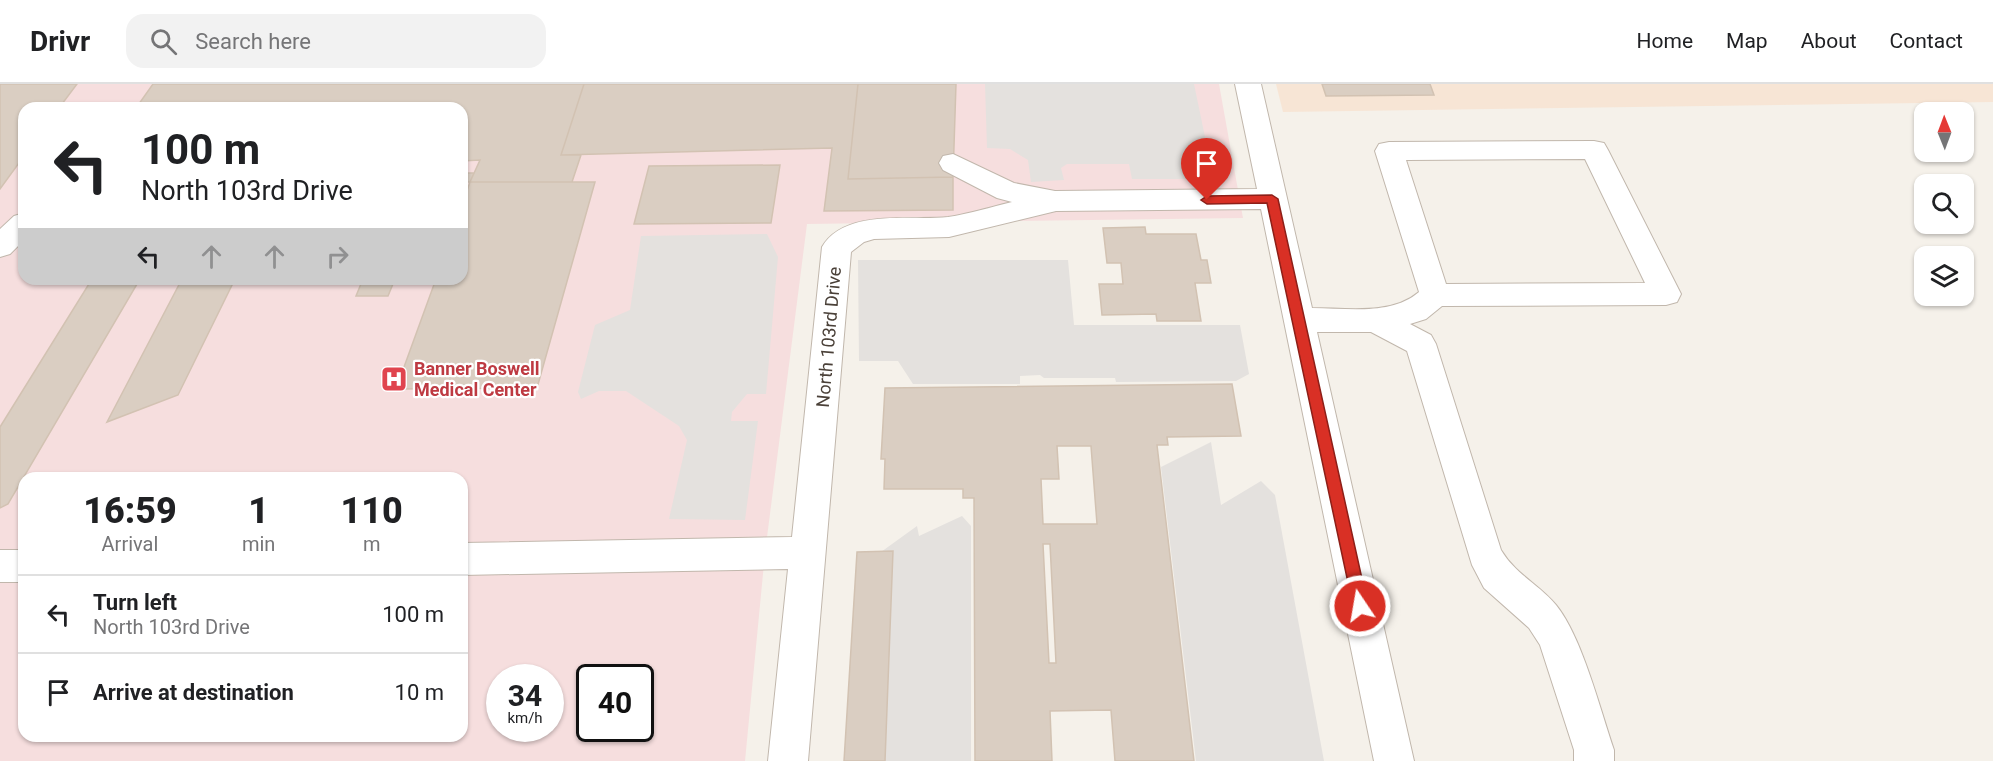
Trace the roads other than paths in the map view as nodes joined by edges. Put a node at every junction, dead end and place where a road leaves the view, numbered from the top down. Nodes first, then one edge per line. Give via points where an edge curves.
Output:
1 (1248, 84) edge
2 (953, 163) dead end
3 (1272, 199) junction
4 (1056, 201) junction
5 (18, 229) edge
6 (0, 246) edge
7 (1436, 295) junction
8 (1298, 320) junction
9 (1376, 320) junction
10 (808, 553) junction
11 (468, 559) edge
12 (0, 566) edge
13 (18, 566) edge
14 (788, 761) edge
15 (1394, 761) edge
16 (1593, 761) edge

1 - 3 street
2 - 4 street via 1007,191
3 - 4 street, North 103rd Drive
3 - 8 street
4 - 10 street, North 103rd Drive via 949,227 874,229 854,235 837,247
5 - 6 street
7 - 7 street via 1389,151 1594,150 1666,294
7 - 9 street via 1412,314
8 - 9 street
8 - 15 street
9 - 16 street via 1420,344 1485,554 1497,576 1542,616 1556,638 1594,750
10 - 11 street
10 - 14 street, North 103rd Drive
12 - 13 street

